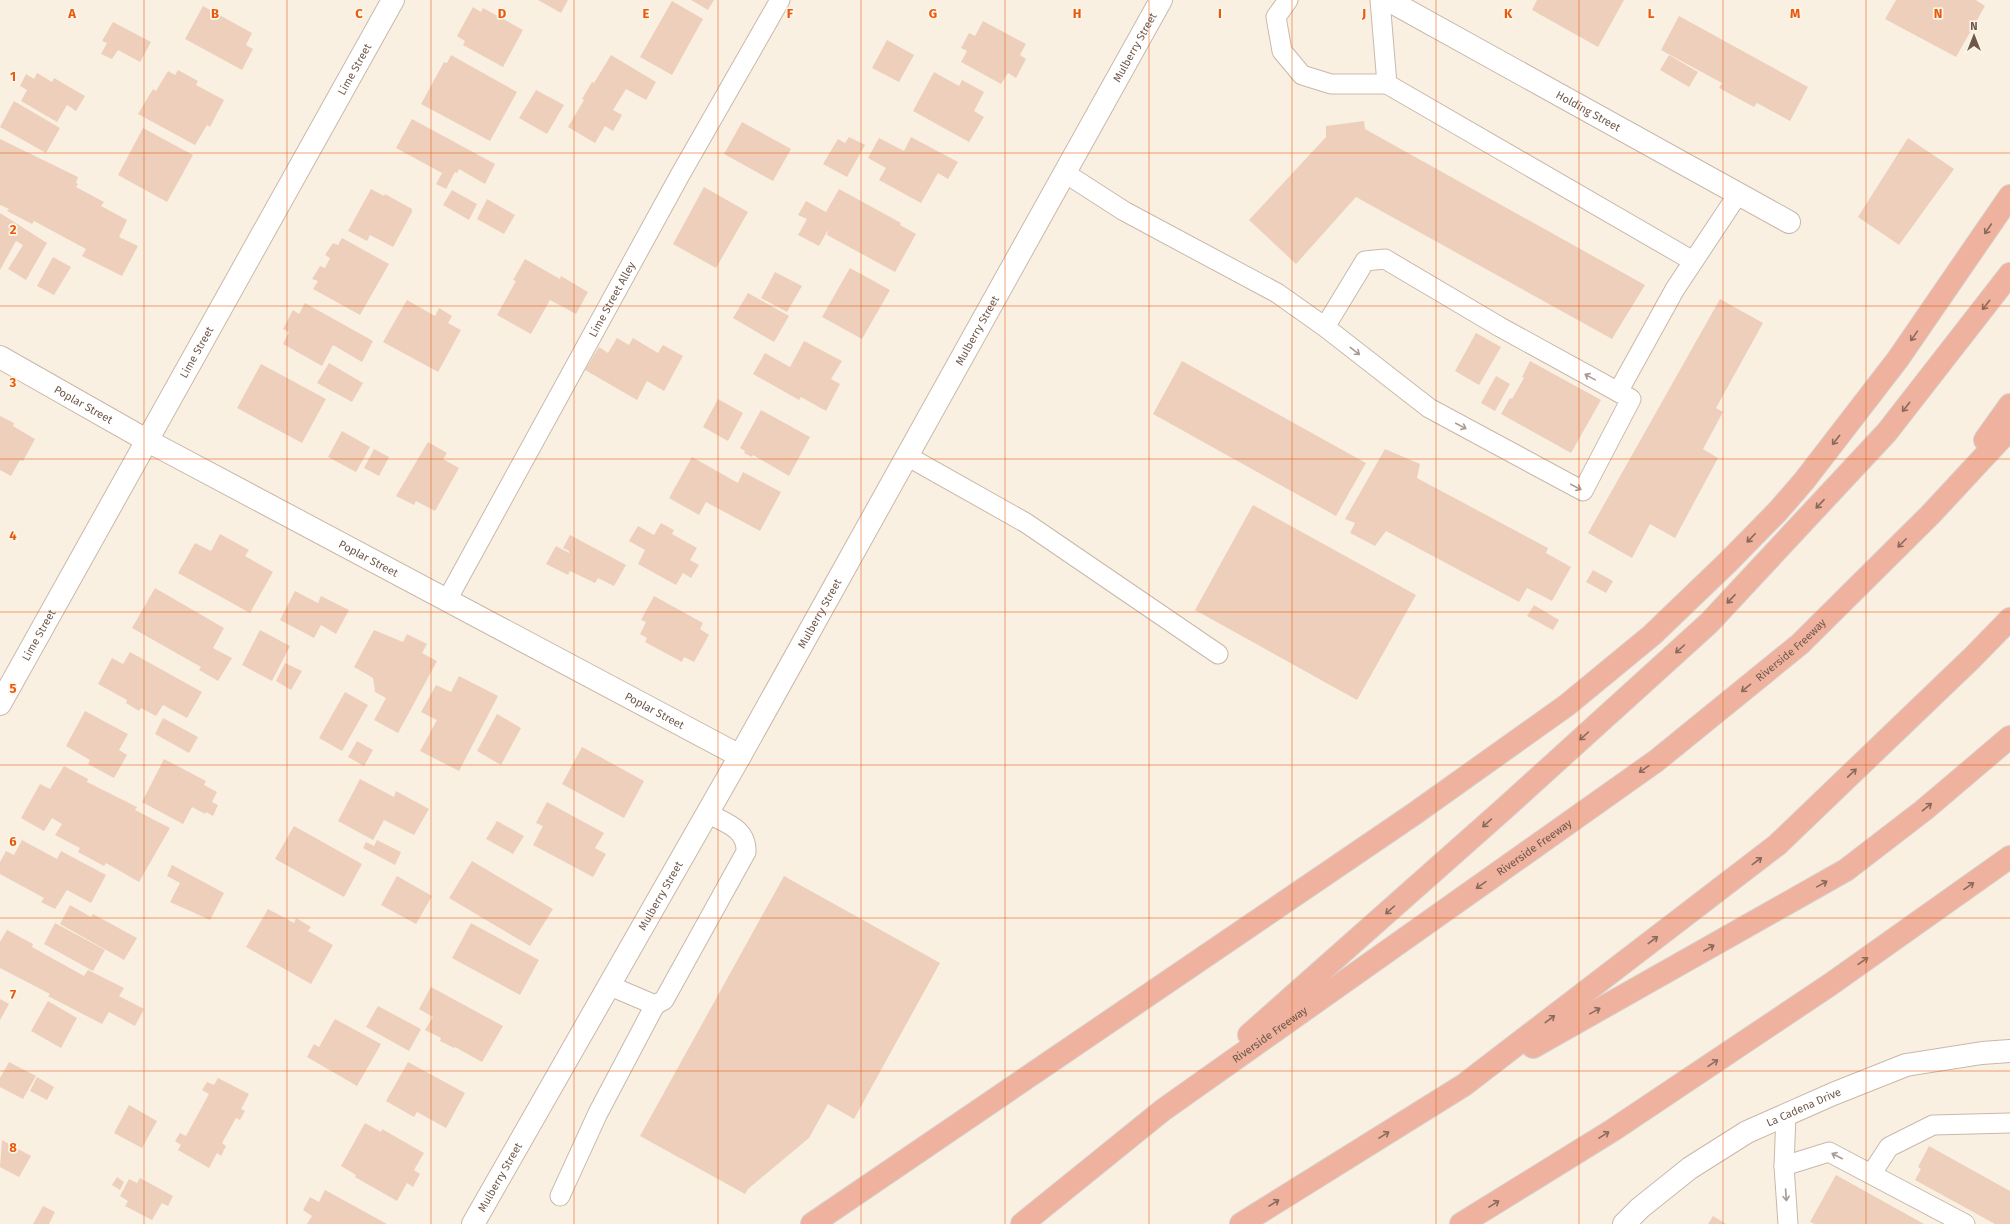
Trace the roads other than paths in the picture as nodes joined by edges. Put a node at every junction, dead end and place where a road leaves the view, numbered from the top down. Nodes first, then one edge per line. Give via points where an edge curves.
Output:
1 (393, 0) edge
2 (780, 0) edge
3 (1161, 0) edge
4 (1288, 0) edge
5 (1380, 0) edge
6 (1388, 0) edge
7 (1387, 84) junction
8 (1065, 173) junction
9 (1738, 194) junction
10 (2010, 196) edge
11 (1788, 222) dead end
12 (1693, 261) junction
13 (2010, 274) edge
14 (1325, 327) junction
15 (0, 357) edge
16 (1618, 392) junction
17 (2010, 405) edge
18 (2010, 429) edge
19 (148, 441) junction
20 (907, 456) junction
21 (1930, 515) junction
22 (446, 600) junction
23 (2010, 619) edge
24 (1218, 654) dead end
25 (0, 704) edge
26 (2010, 737) edge
27 (740, 756) junction
28 (707, 813) junction
29 (2010, 857) edge
30 (608, 985) junction
31 (655, 1004) junction
32 (2010, 1051) edge
33 (1464, 1085) junction
34 (1163, 1110) junction
35 (1786, 1115) junction
36 (2010, 1122) edge
37 (1784, 1166) junction
38 (1872, 1173) junction
39 (560, 1196) dead end
40 (1627, 1223) edge
41 (473, 1224) edge
42 (812, 1224) edge
43 (1022, 1224) edge
44 (1241, 1224) edge
45 (1461, 1224) edge
46 (1788, 1224) edge
47 (1965, 1224) edge

1 - 19 street, Lime Street
2 - 22 lane, Lime Street Alley via 680,175
3 - 8 street, Mulberry Street
4 - 7 lane via 1276,17 1282,51 1302,75 1332,84
5 - 7 lane
6 - 9 street, Holding Street
7 - 12 lane
8 - 14 lane via 1124,211 1277,293
8 - 20 street, Mulberry Street
9 - 11 street, Holding Street
9 - 12 lane
10 -> 42 highway via 1898,359 1804,481 1728,562 1652,635 1566,705 1421,810
12 - 16 lane via 1667,301
13 -> 34 highway via 1887,432 1709,623 1505,808
16 -> 14 lane via 1500,327 1385,259 1365,261
14 -> 16 lane via 1429,408 1583,491 1631,399
15 - 19 street, Poplar Street
17 - 21 highway
18 - 21 highway, Riverside Freeway
19 - 22 street, Poplar Street
19 - 25 street, Lime Street
20 - 24 lane via 1026,523
20 - 27 street, Mulberry Street
21 -> 34 highway, Riverside Freeway via 1800,644 1656,761
22 - 27 street, Poplar Street
33 -> 23 highway via 1777,845
33 -> 26 highway via 1846,870 1924,810
27 - 28 street, Mulberry Street
28 - 30 street, Mulberry Street
28 - 31 lane via 739,830 746,843 746,852 664,1000
45 -> 29 highway via 1633,1117 1831,984
30 - 31 lane
30 - 41 street, Mulberry Street
31 - 39 lane via 598,1113
32 - 35 street, La Cadena Drive via 1906,1065
44 -> 33 highway
34 - 43 highway, Riverside Freeway
35 - 37 lane
35 - 40 street, La Cadena Drive via 1747,1132 1690,1168 1640,1208
36 - 38 lane via 1933,1125 1889,1147
38 -> 37 lane via 1829,1152
37 -> 46 lane
38 - 47 lane

